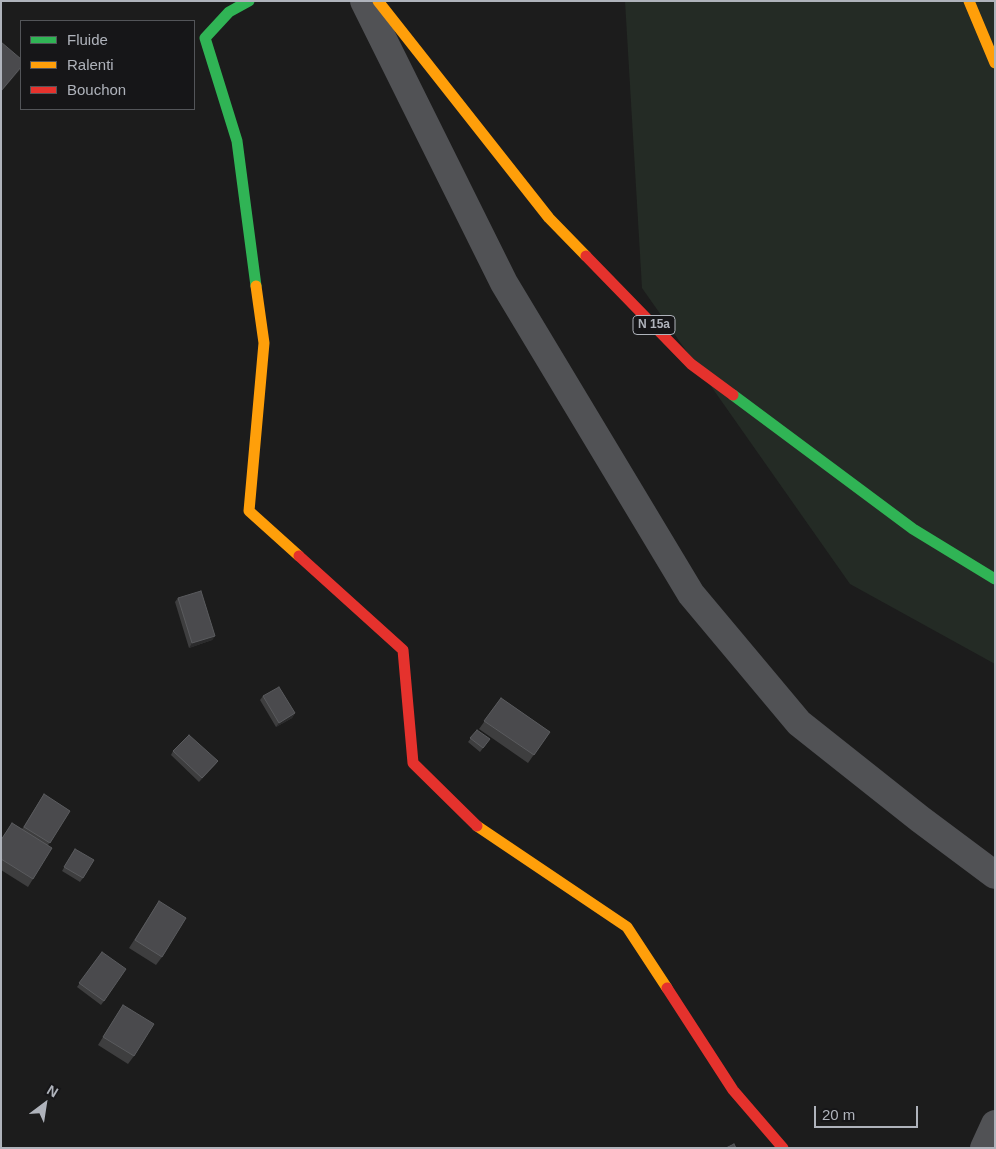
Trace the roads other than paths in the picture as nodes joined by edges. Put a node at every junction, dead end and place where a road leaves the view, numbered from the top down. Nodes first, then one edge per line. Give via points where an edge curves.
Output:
1 (249, 1) edge
2 (364, 1) edge
3 (378, 1) edge
4 (969, 1) edge
5 (995, 62) edge
6 (995, 579) edge
7 (995, 875) edge
8 (995, 1124) edge
9 (783, 1148) edge
10 (984, 1148) edge

1 - 9 main road via 229,12 205,38 237,141 264,343 249,511 403,650 413,763 475,825 627,927 732,1090
2 - 7 street via 504,283 691,594 799,723
3 - 6 main road, N 15a via 549,218 691,364 913,529
4 - 5 main road
8 - 10 street

